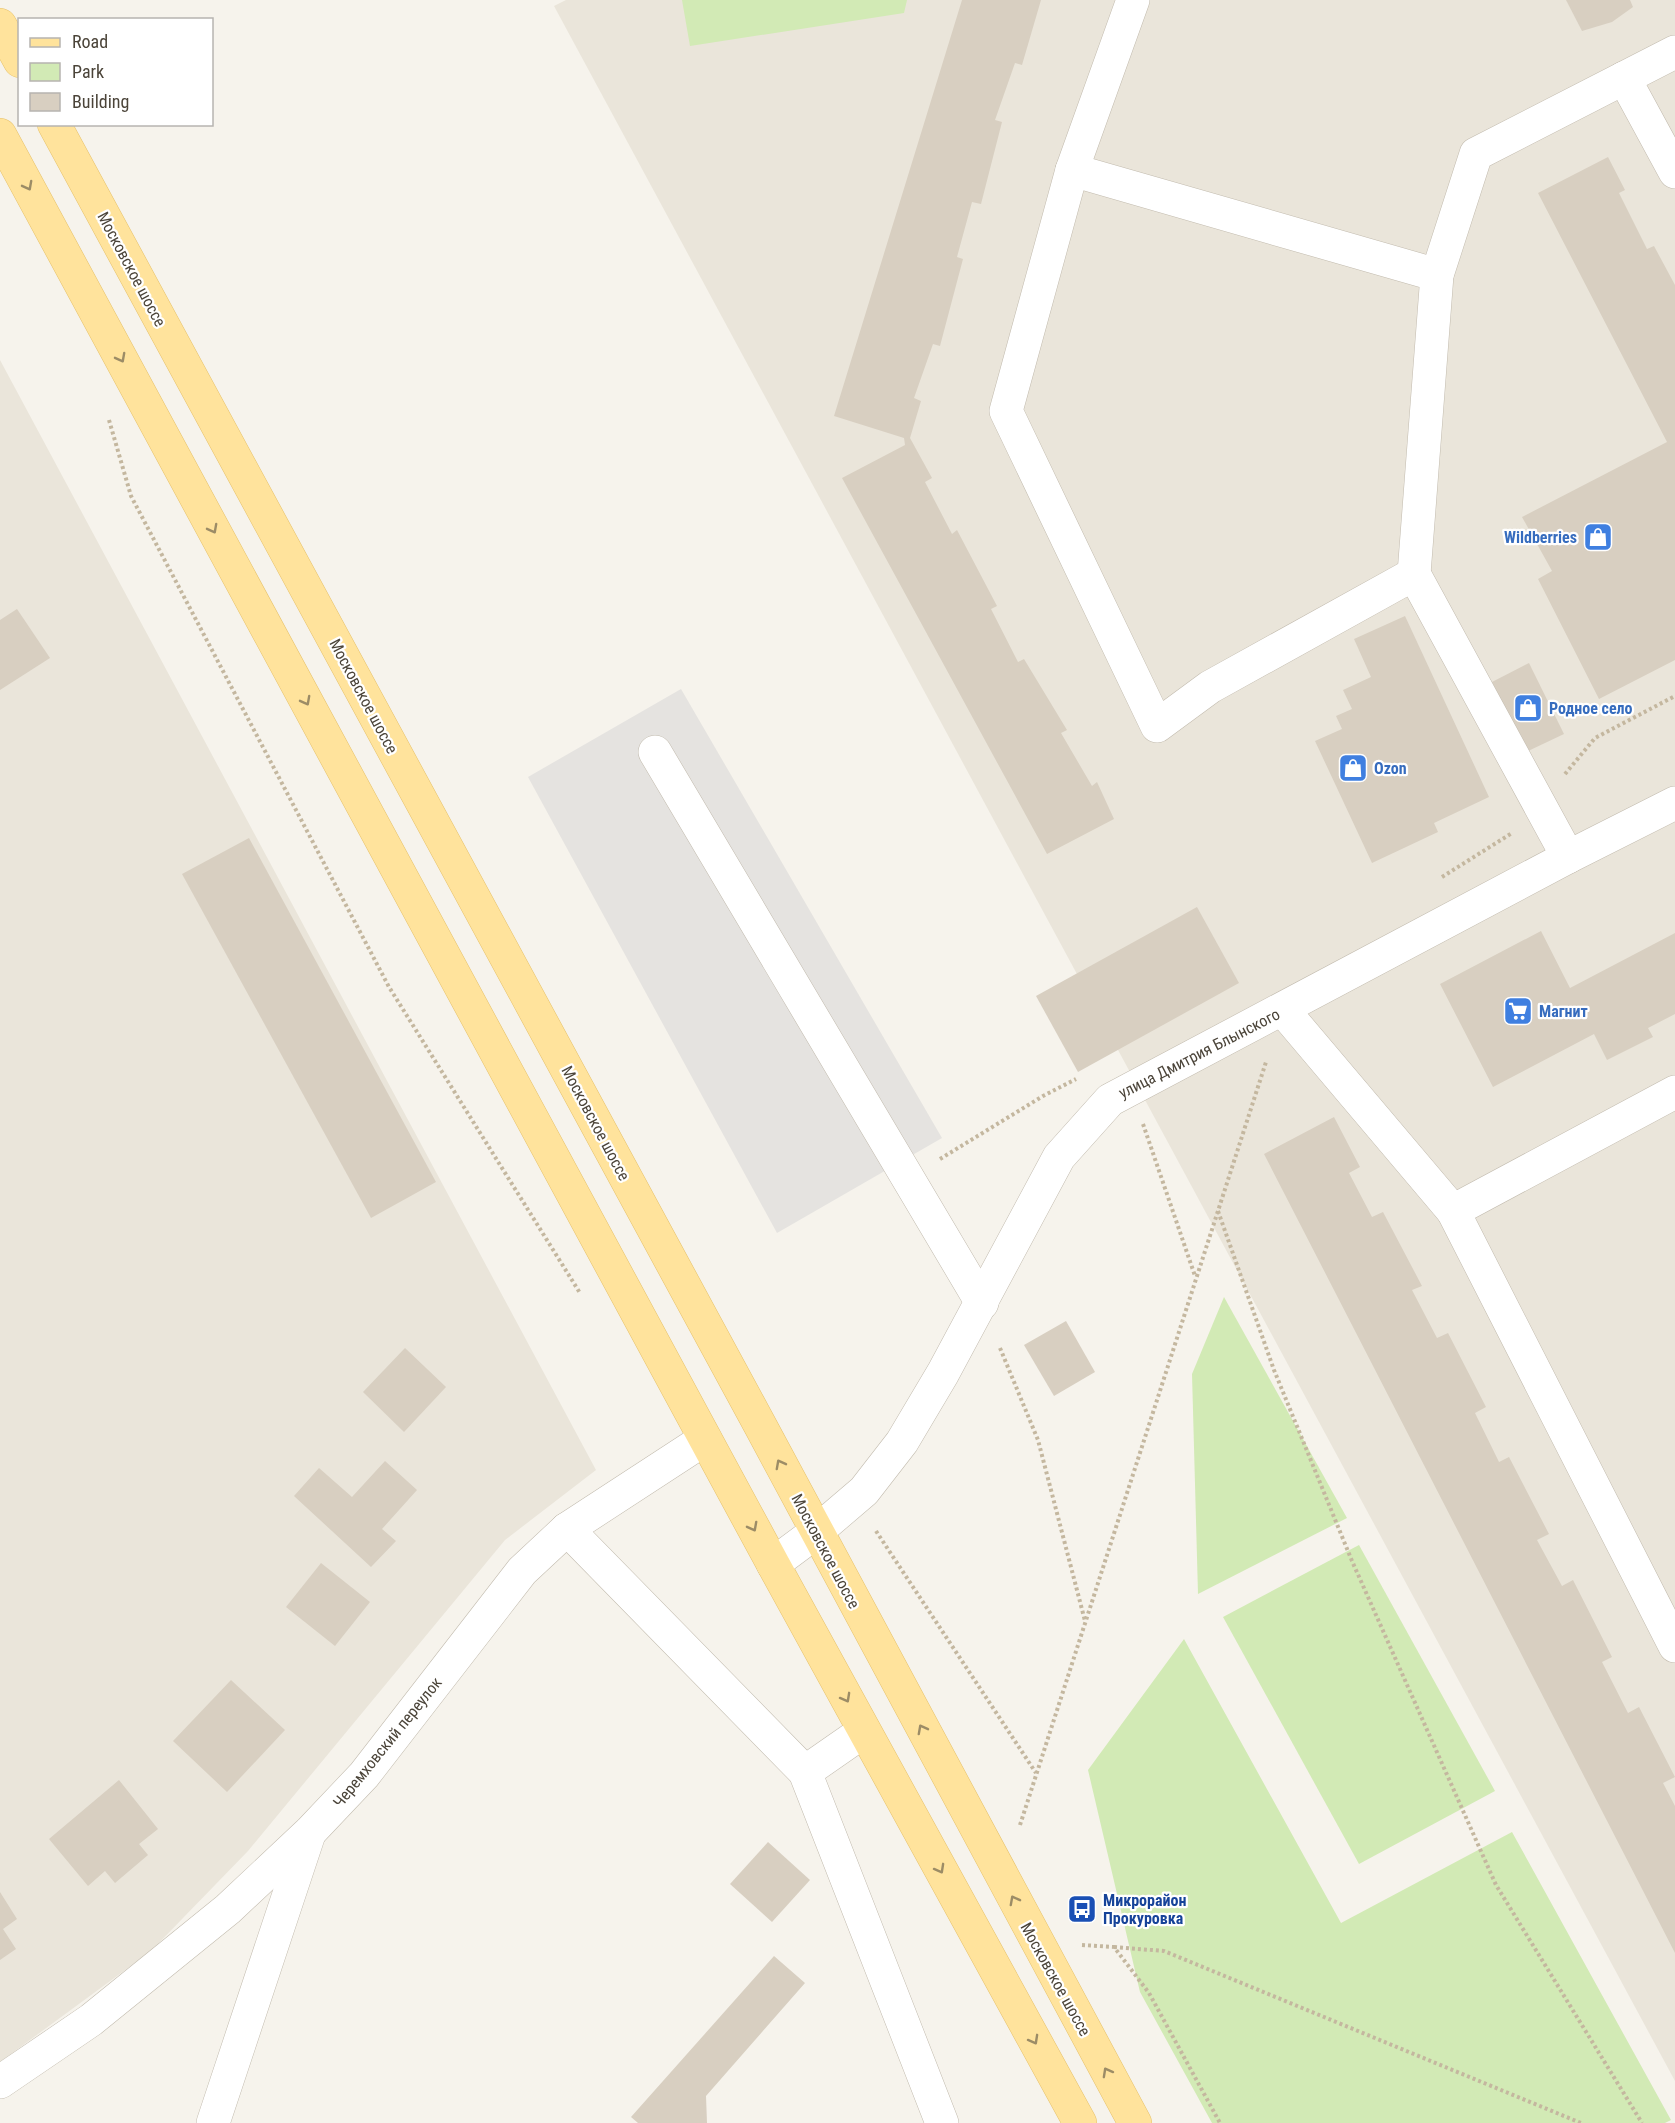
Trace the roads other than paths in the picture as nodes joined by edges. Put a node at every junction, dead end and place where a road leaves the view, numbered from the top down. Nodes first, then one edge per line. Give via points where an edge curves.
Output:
1 (1133, 0) edge
2 (0, 25) edge
3 (1675, 52) edge
4 (18, 57) edge
5 (1624, 78) junction
6 (55, 126) edge
7 (0, 135) edge
8 (1072, 170) junction
9 (1675, 172) edge
10 (1437, 275) junction
11 (1414, 574) junction
12 (655, 752) dead end
13 (1675, 803) edge
14 (1568, 857) junction
15 (1283, 1010) junction
16 (1675, 1092) edge
17 (1452, 1211) junction
18 (982, 1303) junction
19 (705, 1439) junction
20 (567, 1529) junction
21 (816, 1532) junction
22 (773, 1564) junction
23 (1675, 1646) edge
24 (864, 1731) junction
25 (805, 1772) junction
26 (310, 1832) junction
27 (0, 2082) edge
28 (213, 2123) edge
29 (942, 2123) edge
30 (1080, 2123) edge
31 (1135, 2123) edge

1 - 8 street
2 - 4 main road
3 - 5 street
5 - 9 street
5 - 10 street via 1476,154
21 -> 6 main road, Московское шоссе
7 -> 19 main road
8 - 10 street
8 - 11 street via 1006,411 1157,726 1210,687
10 - 11 street
11 - 14 street
12 - 18 street
13 - 14 street, улица Дмитрия Блынского
14 - 15 street, улица Дмитрия Блынского
15 - 17 street
15 - 18 street, улица Дмитрия Блынского via 1110,1100 1059,1157
16 - 17 street
17 - 23 street
18 - 21 street, улица Дмитрия Блынского via 902,1442 864,1491
19 - 20 street, Черемховский переулок
19 -> 22 main road
20 - 25 street
20 - 26 street, Черемховский переулок via 522,1571 364,1775
21 - 22 street, улица Дмитрия Блынского
31 -> 21 main road, Московское шоссе
22 -> 24 main road
24 - 25 street
24 -> 30 main road
25 - 29 street
26 - 27 street, Черемховский переулок via 228,1909 100,2013
26 - 28 street

